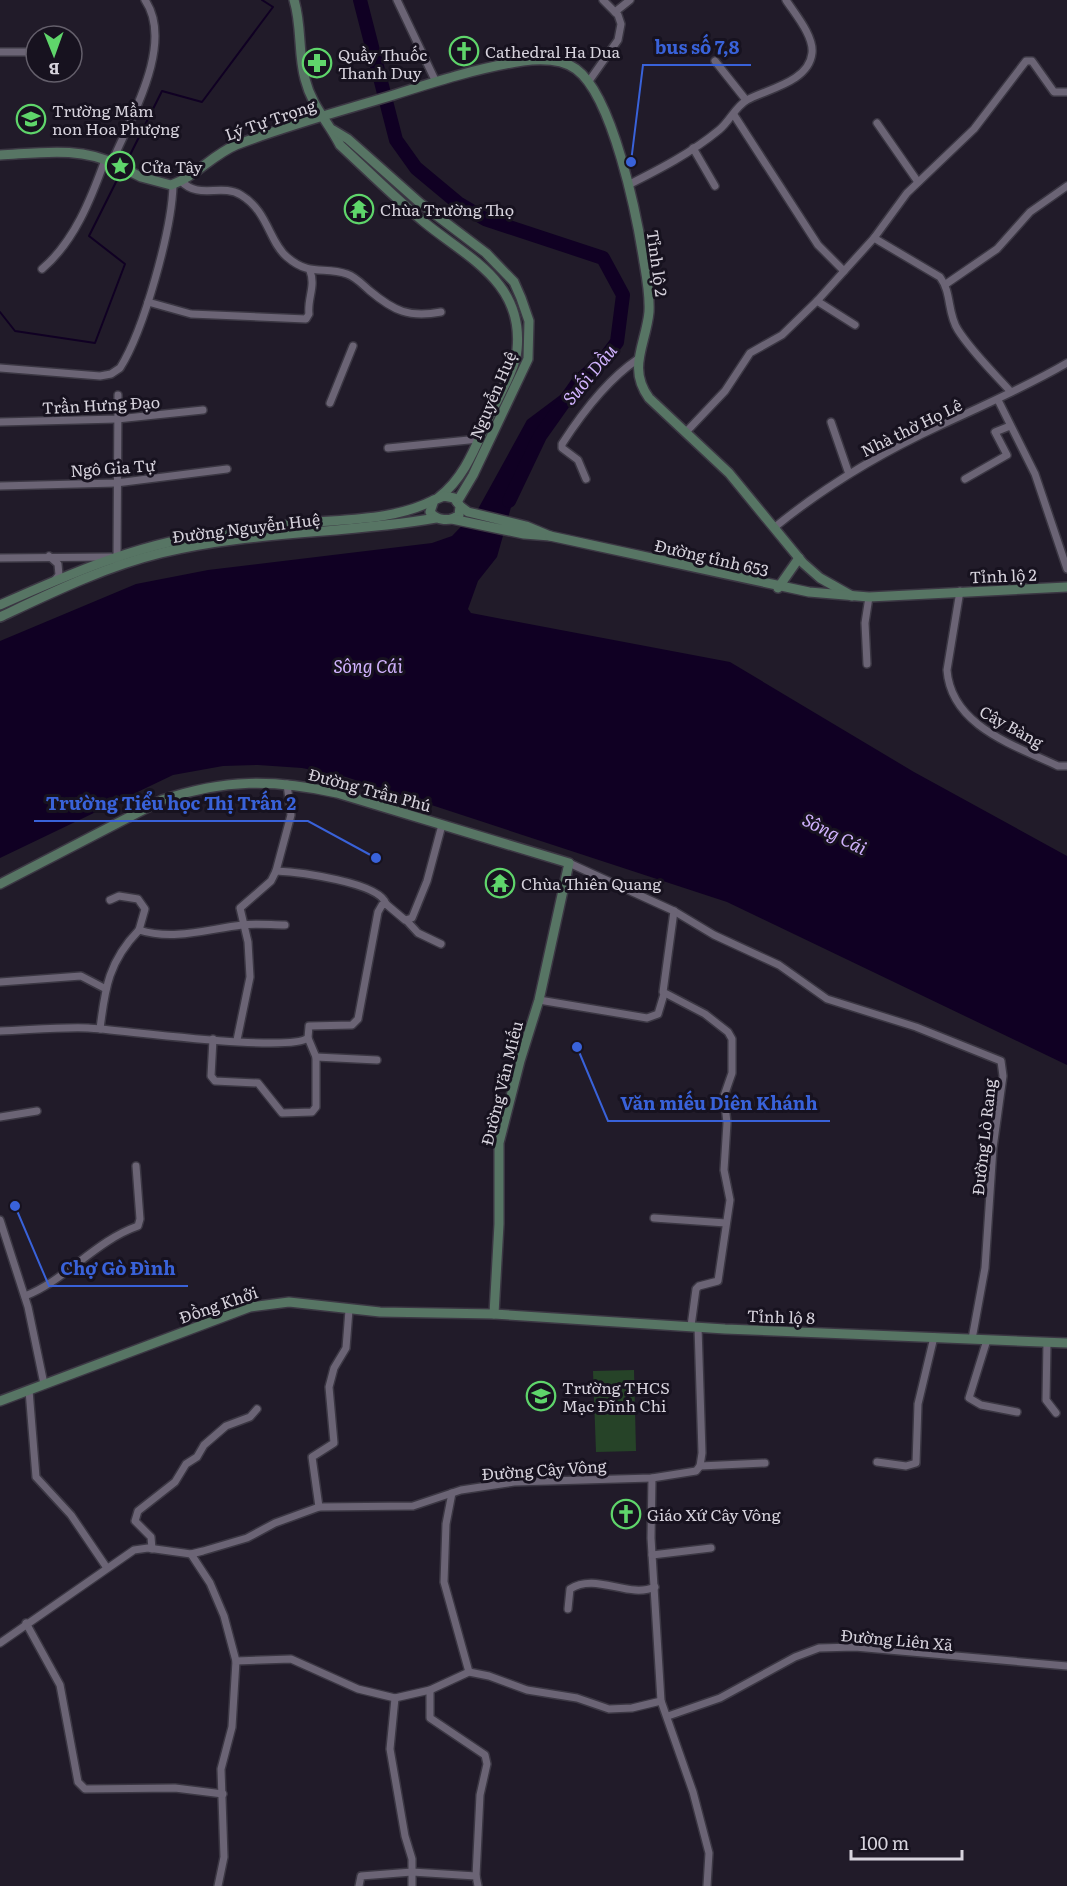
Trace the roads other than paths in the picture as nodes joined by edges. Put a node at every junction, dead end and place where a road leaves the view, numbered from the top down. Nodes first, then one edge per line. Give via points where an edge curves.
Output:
1 (145, 0) edge
2 (294, 0) edge
3 (397, 0) edge
4 (603, 0) edge
5 (630, 0) edge
6 (786, 0) edge
7 (615, 12) junction
8 (0, 52) edge
9 (24, 52) edge
10 (715, 61) dead end
11 (589, 81) junction
12 (436, 82) junction
13 (404, 92) joint
14 (1067, 92) edge
15 (746, 100) junction
16 (734, 115) junction
17 (321, 117) junction
18 (877, 123) dead end
19 (333, 130) junction
20 (693, 148) junction
21 (0, 155) edge
22 (115, 164) junction
23 (918, 182) junction
24 (177, 183) junction
25 (628, 185) junction
26 (715, 186) dead end
27 (1067, 186) edge
28 (874, 238) junction
29 (42, 269) dead end
30 (310, 271) junction
31 (844, 271) junction
32 (946, 284) junction
33 (817, 301) junction
34 (148, 302) junction
35 (441, 312) dead end
36 (855, 325) dead end
37 (353, 346) dead end
38 (638, 359) junction
39 (1067, 363) edge
40 (0, 368) edge
41 (1011, 392) junction
42 (118, 395) dead end
43 (498, 398) junction
44 (998, 400) junction
45 (508, 402) junction
46 (330, 403) dead end
47 (203, 410) dead end
48 (117, 418) junction
49 (0, 422) edge
50 (831, 422) dead end
51 (1010, 426) junction
52 (687, 431) junction
53 (479, 439) junction
54 (388, 448) dead end
55 (227, 469) dead end
56 (849, 474) junction
57 (586, 479) dead end
58 (965, 479) dead end
59 (116, 483) junction
60 (0, 486) edge
61 (437, 498) junction
62 (458, 504) junction
63 (436, 518) junction
64 (472, 518) junction
65 (452, 519) junction
66 (294, 524) junction
67 (775, 527) junction
68 (295, 535) junction
69 (49, 556) junction
70 (0, 558) edge
71 (798, 558) junction
72 (117, 561) junction
73 (1067, 569) edge
74 (56, 580) junction
75 (1067, 587) edge
76 (778, 588) junction
77 (960, 591) junction
78 (852, 596) junction
79 (869, 597) junction
80 (0, 605) edge
81 (0, 617) edge
82 (867, 664) dead end
83 (1067, 766) edge
84 (287, 784) junction
85 (442, 825) junction
86 (569, 863) junction
87 (276, 871) junction
88 (0, 884) edge
89 (110, 900) dead end
90 (386, 904) junction
91 (674, 911) junction
92 (407, 921) junction
93 (244, 924) junction
94 (285, 925) dead end
95 (139, 930) junction
96 (441, 944) dead end
97 (0, 982) edge
98 (106, 989) junction
99 (664, 994) junction
100 (539, 1000) junction
101 (100, 1029) junction
102 (0, 1031) edge
103 (308, 1038) junction
104 (213, 1039) junction
105 (237, 1040) junction
106 (316, 1057) junction
107 (377, 1060) dead end
108 (37, 1112) dead end
109 (0, 1117) edge
110 (136, 1166) dead end
111 (654, 1218) dead end
112 (0, 1220) edge
113 (726, 1222) junction
114 (25, 1296) junction
115 (349, 1310) junction
116 (494, 1314) junction
117 (695, 1327) junction
118 (934, 1337) junction
119 (972, 1339) junction
120 (987, 1340) junction
121 (1047, 1342) junction
122 (1067, 1343) edge
123 (44, 1383) junction
124 (29, 1390) junction
125 (0, 1401) edge
126 (257, 1409) dead end
127 (1017, 1412) dead end
128 (1056, 1413) dead end
129 (877, 1462) dead end
130 (765, 1463) dead end
131 (700, 1466) junction
132 (652, 1478) junction
133 (452, 1493) junction
134 (319, 1508) junction
135 (711, 1548) dead end
136 (152, 1549) junction
137 (191, 1554) junction
138 (652, 1555) junction
139 (107, 1568) junction
140 (655, 1587) junction
141 (568, 1609) dead end
142 (26, 1623) junction
143 (0, 1642) edge
144 (236, 1661) junction
145 (1067, 1666) edge
146 (469, 1672) junction
147 (430, 1690) junction
148 (395, 1698) junction
149 (661, 1701) junction
150 (668, 1716) junction
151 (223, 1794) junction
152 (412, 1872) junction
153 (476, 1876) junction
154 (218, 1886) edge
155 (359, 1886) edge
156 (412, 1886) edge
157 (478, 1886) edge
158 (707, 1886) edge

1 - 22 street via 156,33 153,63
2 - 17 main road, Nguyễn Huệ via 304,76
3 - 12 street
4 - 7 street
5 - 7 street
6 - 15 street via 810,41 809,62 784,84
7 - 11 street via 620,20 618,40
8 - 9 street
10 - 15 street
11 - 12 main road, Tỉnh lộ 2 via 569,65 543,60 522,61
11 - 25 main road, Tỉnh lộ 2 via 601,103
12 - 13 main road, Tỉnh lộ 2
13 - 17 main road, Lý Tự Trọng
14 - 23 street via 1054,92 1032,61 1026,61 974,129
15 - 16 street
16 - 20 street
16 - 31 street via 818,245
17 - 19 main road, Nguyễn Huệ
17 - 24 main road, Lý Tự Trọng via 236,145
18 - 23 street
19 - 43 main road, Nguyễn Huệ via 340,145 369,173 424,222 488,270 503,289 517,320 517,352
19 - 45 main road, Nguyễn Huệ via 348,138 420,203 486,253 514,282 529,321 528,359
20 - 25 street
20 - 26 street
21 - 22 main road via 69,152
22 - 24 main road via 164,185
22 - 29 street via 56,257
23 - 28 street
24 - 30 street via 194,191 228,190 243,196 260,213 284,254
24 - 34 street
25 - 38 main road, Tỉnh lộ 2 via 648,286 648,314
27 - 32 street via 1030,212 996,249
28 - 31 street
28 - 32 street via 933,270
30 - 34 street via 314,284 306,319 191,314
30 - 35 street via 351,276 389,305 410,315
31 - 33 street
32 - 41 street via 958,330
33 - 36 street
33 - 52 street via 782,335 750,353 725,391
34 - 40 street via 120,368 111,375
37 - 46 street
38 - 52 main road, Tỉnh lộ 2 via 637,372 644,392
38 - 57 street via 603,391 562,444 581,464
39 - 41 street, Nhà thờ Họ Lê
41 - 44 street, Nhà thờ Họ Lê
42 - 48 street
43 - 45 main road
43 - 53 main road, Nguyễn Huệ
44 - 51 street
44 - 56 street, Nhà thờ Họ Lê
45 - 62 main road, Nguyễn Huệ
47 - 48 street, Trần Hưng Đạo
48 - 49 street, Trần Hưng Đạo
48 - 59 street
50 - 56 street
51 - 58 street via 995,432 1007,455
51 - 73 street via 1042,492
52 - 67 main road, Tỉnh lộ 2
53 - 54 street
53 - 61 main road, Nguyễn Huệ via 455,482
55 - 59 street, Ngô Gia Tự
56 - 67 street, Nhà thờ Họ Lê
59 - 60 street, Ngô Gia Tự
59 - 72 street
61 - 62 main road via 449,496
61 - 63 main road via 430,512
61 - 66 main road, Đường Nguyễn Huệ via 392,515
62 - 64 main road, Đường tỉnh 653
62 - 65 main road via 459,515
63 - 65 main road
63 - 68 main road, Đường Nguyễn Huệ
64 - 65 main road, Đường tỉnh 653
64 - 76 main road, Đường tỉnh 653
66 - 68 main road
66 - 72 main road, Đường Nguyễn Huệ via 182,539
67 - 71 main road, Tỉnh lộ 2
68 - 72 main road, Đường Nguyễn Huệ
69 - 70 street
69 - 72 street
69 - 74 street via 58,564
71 - 76 main road
71 - 78 main road, Tỉnh lộ 2 via 820,578
72 - 74 main road, Đường Nguyễn Huệ
72 - 81 main road, Đường Nguyễn Huệ
74 - 80 main road, Đường Nguyễn Huệ
75 - 77 main road, Tỉnh lộ 2
76 - 78 main road, Đường tỉnh 653
77 - 79 main road, Tỉnh lộ 2
77 - 83 street, Cây Bàng via 947,670 951,691 961,709 1001,739 1058,766
78 - 79 main road, Đường tỉnh 653
79 - 82 street via 865,623
84 - 85 main road, Đường Trần Phú via 337,793
84 - 87 street via 291,815
84 - 88 main road, Đường Trần Phú via 222,784 180,794 135,813
85 - 86 main road, Đường Trần Phú
85 - 92 street via 427,880 412,918
86 - 91 street
86 - 100 main road, Đường Văn Miếu
87 - 90 street via 344,882 379,894
87 - 93 street via 265,887 241,905
89 - 95 street via 119,896 138,899 145,909
90 - 92 street
90 - 103 street via 378,912 358,1019 352,1025 311,1024
91 - 99 street
91 - 119 street, Đường Lò Rang via 714,935 779,965 817,994 1001,1061 1003,1076 993,1148 985,1268
92 - 96 street via 418,933
93 - 94 street
93 - 95 street via 177,935
93 - 105 street via 250,977
95 - 98 street via 114,962
97 - 98 street via 81,976
98 - 101 street
99 - 100 street via 658,1014 647,1018
99 - 113 street via 698,1010 731,1036 732,1073 724,1096 724,1170 730,1194
100 - 116 main road, Đường Văn Miếu via 499,1143
101 - 102 street
101 - 104 street
103 - 105 street via 286,1044
103 - 106 street
104 - 105 street
104 - 106 street via 213,1079 258,1083 285,1114 315,1110
106 - 107 street
108 - 109 street
110 - 114 street via 138,1226 102,1244 49,1284
111 - 113 street
112 - 114 street
113 - 117 street via 719,1278 697,1287
114 - 123 street
115 - 116 main road, Đồng Khởi
115 - 123 main road, Đồng Khởi via 306,1303 264,1303
115 - 134 street via 346,1348 334,1368 329,1387 334,1443 312,1456
116 - 117 main road, Tỉnh lộ 8
117 - 118 main road, Tỉnh lộ 8
117 - 131 street
118 - 119 main road, Tỉnh lộ 8
118 - 129 street via 918,1404 916,1463 906,1466
119 - 120 main road, Tỉnh lộ 8
120 - 121 main road, Tỉnh lộ 8
120 - 127 street via 969,1398 981,1405
121 - 122 main road, Tỉnh lộ 8
121 - 128 street via 1046,1400
123 - 124 main road, Đồng Khởi
124 - 125 main road, Đồng Khởi
124 - 139 street via 36,1477 71,1515
126 - 136 street via 250,1417 226,1426 186,1464 174,1482 138,1511 135,1521 151,1537
130 - 131 street, Đường Cây Vông
131 - 132 street, Đường Cây Vông via 693,1472
132 - 133 street, Đường Cây Vông via 514,1482
132 - 138 street
133 - 134 street, Đường Cây Vông via 413,1506
133 - 146 street via 446,1524 444,1582
134 - 137 street, Đường Cây Vông via 241,1540
135 - 138 street
136 - 137 street, Đường Cây Vông
136 - 139 street, Đường Cây Vông via 135,1550
137 - 144 street via 210,1583 224,1616
138 - 140 street
139 - 142 street, Đường Cây Vông
140 - 141 street via 635,1591 577,1585 570,1589
140 - 149 street
142 - 143 street, Đường Cây Vông
142 - 151 street via 60,1685 78,1782 85,1789 175,1788
144 - 148 street via 291,1659 358,1689
144 - 151 street via 232,1727 221,1769
145 - 150 street, Đường Liên Xã via 855,1647 819,1648 720,1698
146 - 147 street
146 - 149 street via 609,1709
147 - 148 street
147 - 153 street via 430,1718 485,1755
148 - 152 street via 390,1749
149 - 150 street
150 - 158 street via 709,1853
151 - 154 street via 224,1857
152 - 153 street
152 - 155 street via 361,1876
152 - 156 street
153 - 157 street

